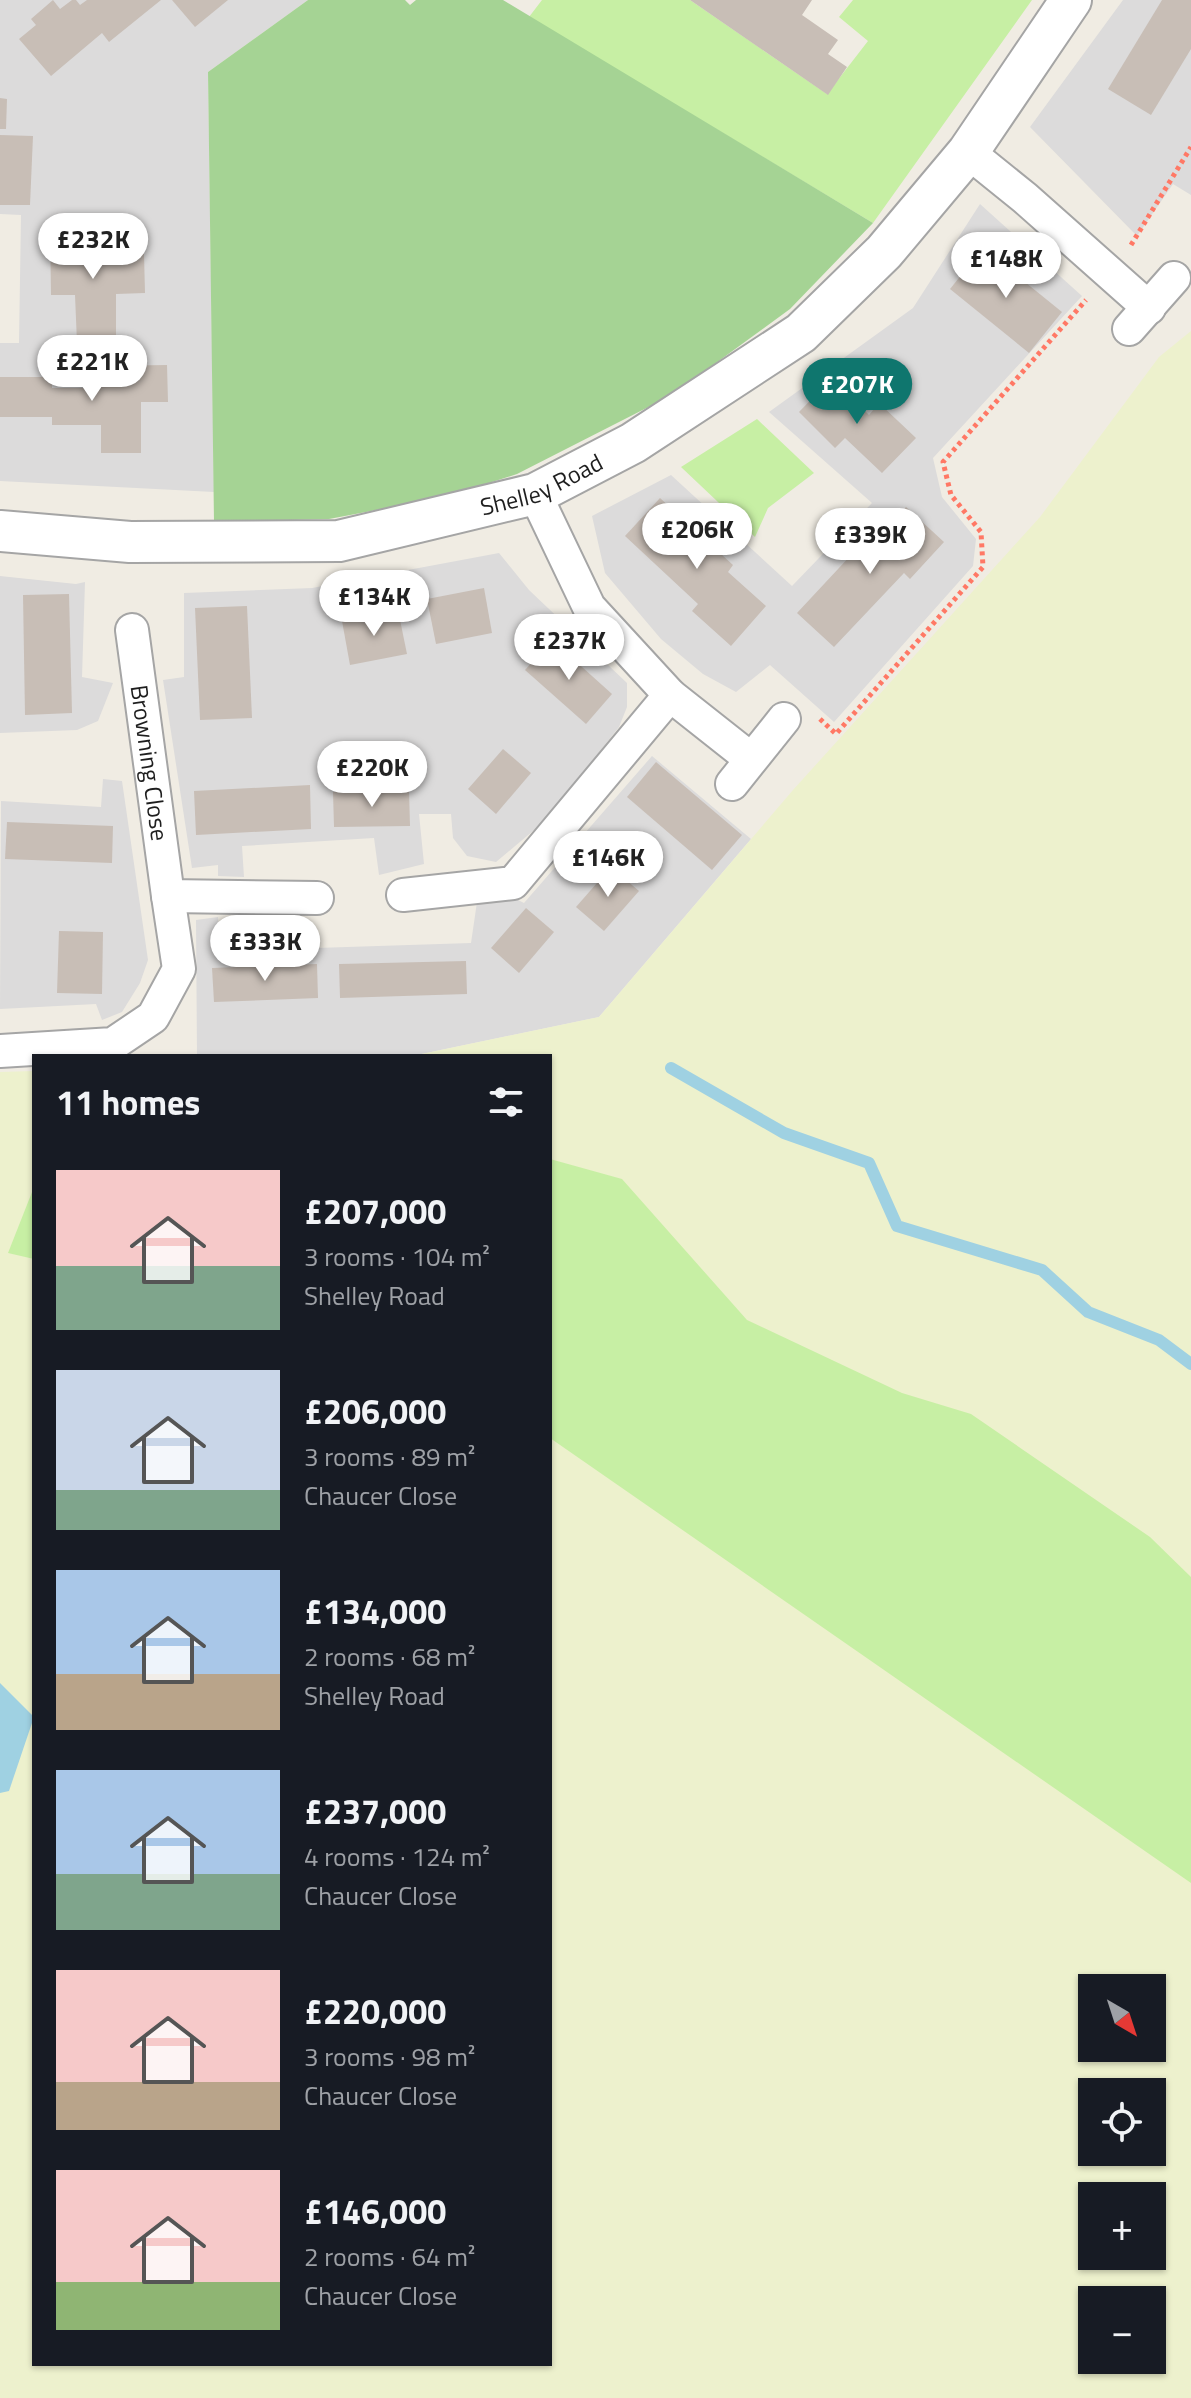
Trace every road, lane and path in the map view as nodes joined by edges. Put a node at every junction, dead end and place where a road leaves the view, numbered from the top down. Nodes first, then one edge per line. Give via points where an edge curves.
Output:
1 (1071, 0) edge
2 (1191, 147) edge
3 (968, 152) junction
4 (1109, 272) junction
5 (1174, 278) dead end
6 (535, 494) junction
7 (0, 531) edge
8 (132, 630) dead end
9 (670, 695) junction
10 (784, 719) joint
11 (403, 895) dead end
12 (168, 896) junction
13 (317, 898) dead end
14 (0, 1051) edge

1 - 3 street, Shelley Road
2 - 4 path
3 - 4 street
3 - 6 street, Shelley Road via 884,252 801,333 633,443
4 - 5 street via 1139,318
4 - 10 path via 943,462 951,495 981,532 983,567 836,734 799,699
6 - 7 street, Shelley Road via 339,541 130,542
6 - 9 street via 589,607
8 - 12 street, Browning Close
9 - 10 street via 742,771
9 - 11 street via 513,883
12 - 13 street
12 - 14 street, Browning Close via 179,969 153,1017 113,1044

